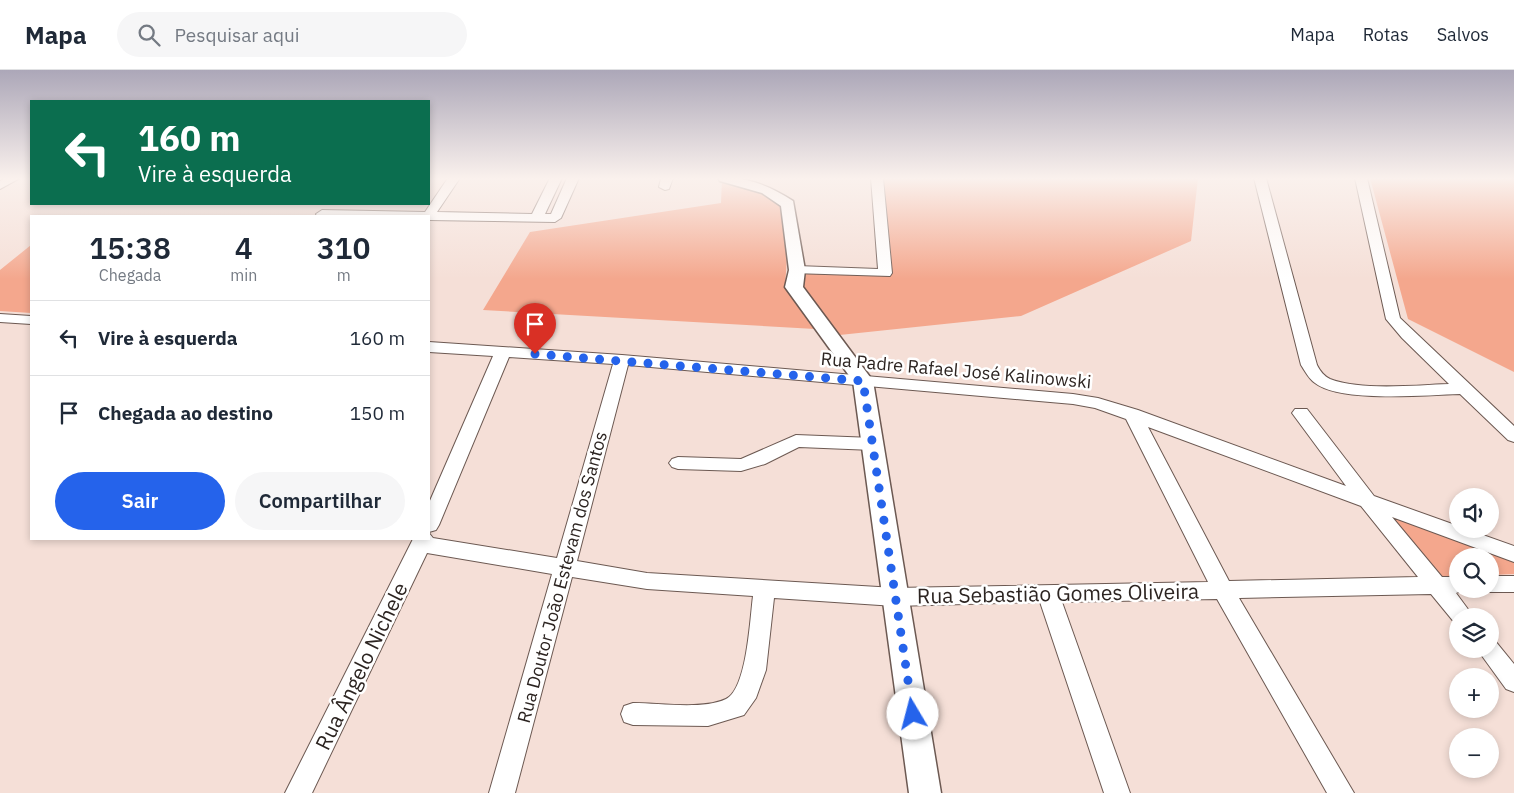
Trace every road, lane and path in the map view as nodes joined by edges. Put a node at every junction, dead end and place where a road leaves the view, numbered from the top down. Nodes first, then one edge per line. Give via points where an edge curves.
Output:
1 (540, 212) edge
2 (558, 212) edge
3 (789, 212) edge
4 (880, 212) edge
5 (1269, 212) edge
6 (1369, 212) edge
7 (322, 214) dead end
8 (429, 215) edge
9 (430, 215) edge
10 (537, 217) junction
11 (796, 270) junction
12 (0, 318) edge
13 (30, 320) edge
14 (430, 347) edge
15 (502, 352) junction
16 (622, 360) junction
17 (863, 381) junction
18 (1463, 389) junction
19 (1302, 413) dead end
20 (1132, 414) junction
21 (1514, 436) edge
22 (873, 444) junction
23 (678, 463) dead end
24 (1369, 503) junction
25 (430, 522) edge
26 (430, 537) edge
27 (422, 540) edge
28 (1514, 554) edge
29 (565, 568) junction
30 (1499, 584) edge
31 (1514, 584) edge
32 (1448, 585) edge
33 (765, 588) junction
34 (1223, 590) junction
35 (1048, 593) junction
36 (895, 597) junction
37 (1458, 608) edge
38 (1495, 658) edge
39 (1514, 682) edge
40 (633, 714) dead end
41 (298, 793) edge
42 (502, 793) edge
43 (925, 793) edge
44 (1117, 793) edge
45 (1341, 793) edge

1 - 10 street
2 - 10 street via 555,218
3 - 11 street
4 - 11 street via 885,273
5 - 18 street via 1309,365 1322,382 1350,388
6 - 18 street via 1393,319
7 - 8 street
9 - 10 street
11 - 17 street via 794,287
12 - 13 street
14 - 15 street, Rua Padre Rafael José Kalinowski
15 - 16 street, Rua Padre Rafael José Kalinowski
15 - 25 street, Rua Ângelo Nichele
16 - 17 street, Rua Padre Rafael José Kalinowski
16 - 29 street, Rua Doutor João Estevam dos Santos
17 - 20 street, Rua Padre Rafael José Kalinowski via 1074,398
17 - 22 street
18 - 21 street
19 - 24 street
20 - 24 street, Rua Padre Rafael José Kalinowski
20 - 34 street
22 - 23 street via 796,441 759,460 741,465
22 - 36 street
24 - 28 street, Rua Padre Rafael José Kalinowski
24 - 32 street
26 - 29 street, Rua Sebastião Gomes Oliveira
27 - 41 street, Rua Ângelo Nichele
29 - 33 street, Rua Sebastião Gomes Oliveira via 647,581
29 - 42 street, Rua Doutor João Estevam dos Santos
30 - 31 street
32 - 34 street, Rua Sebastião Gomes Oliveira
32 - 37 street
33 - 36 street, Rua Sebastião Gomes Oliveira
33 - 40 street via 754,670 748,692 734,707 708,715
34 - 35 street, Rua Sebastião Gomes Oliveira
34 - 45 street
35 - 36 street, Rua Sebastião Gomes Oliveira
35 - 44 street
36 - 43 street
38 - 39 street

